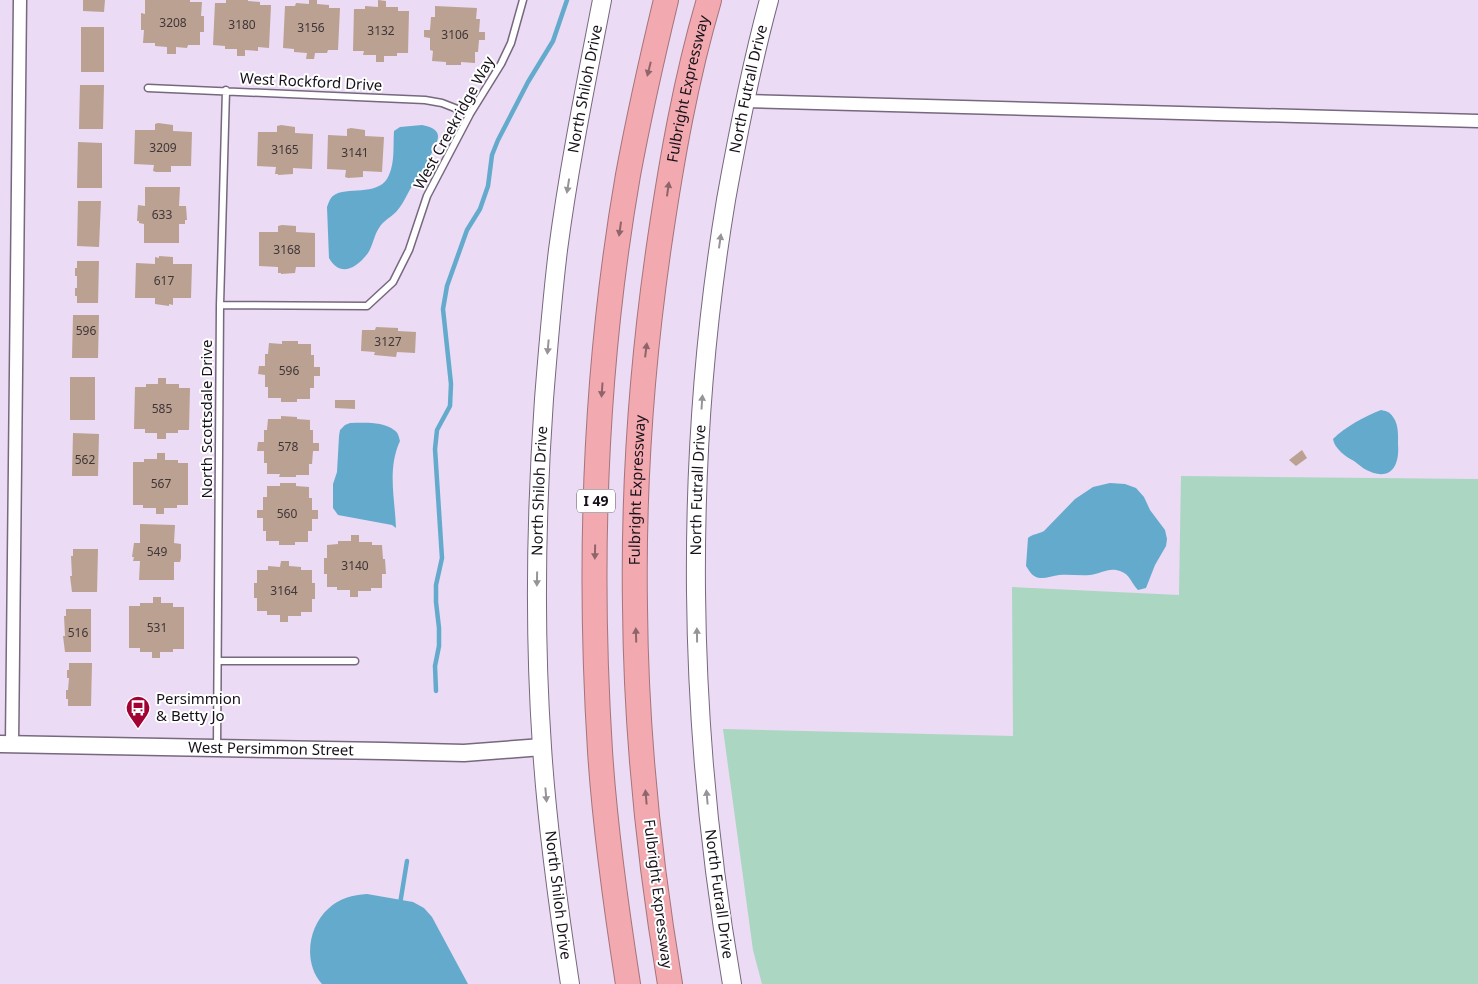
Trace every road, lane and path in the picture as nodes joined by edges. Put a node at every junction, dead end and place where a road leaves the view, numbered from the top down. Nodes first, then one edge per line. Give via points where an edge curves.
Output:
1 (20, 0) edge
2 (523, 0) edge
3 (602, 0) edge
4 (666, 0) edge
5 (709, 0) edge
6 (716, 0) edge
7 (770, 0) edge
8 (699, 35) junction
9 (148, 88) dead end
10 (226, 90) junction
11 (745, 101) junction
12 (470, 114) junction
13 (1478, 121) edge
14 (220, 305) junction
15 (218, 661) junction
16 (355, 661) dead end
17 (6, 744) edge
18 (542, 747) junction
19 (217, 748) junction
20 (570, 984) edge
21 (628, 984) edge
22 (670, 984) edge
23 (732, 984) edge

1 - 17 street
2 - 12 lane, West Creekridge Way via 511,43
3 -> 18 main road, North Shiloh Drive via 558,249 548,348 538,503 537,617
4 -> 21 highway, I 49 via 628,177 614,277 604,358 596,510 594,592 600,752
5 - 8 highway, Fulbright Expressway / I 49
6 - 8 highway
7 - 11 main road, North Futrall Drive
22 -> 8 highway, Fulbright Expressway / I 49 via 648,831 637,682 638,442 653,287 669,178
9 - 10 lane, West Rockford Drive
10 - 12 lane, West Rockford Drive via 425,100
10 - 14 lane, North Scottsdale Drive
11 - 13 street
23 -> 11 main road, North Futrall Drive via 710,831 702,747 696,528 701,410 711,306
12 - 14 lane, West Creekridge Way via 427,196 409,250 393,282 367,306
14 - 15 lane, North Scottsdale Drive
15 - 16 lane
15 - 19 lane, North Scottsdale Drive
17 - 19 street, West Persimmon Street
18 - 19 street, West Persimmon Street via 464,753
18 -> 20 main road, North Shiloh Drive via 556,892

